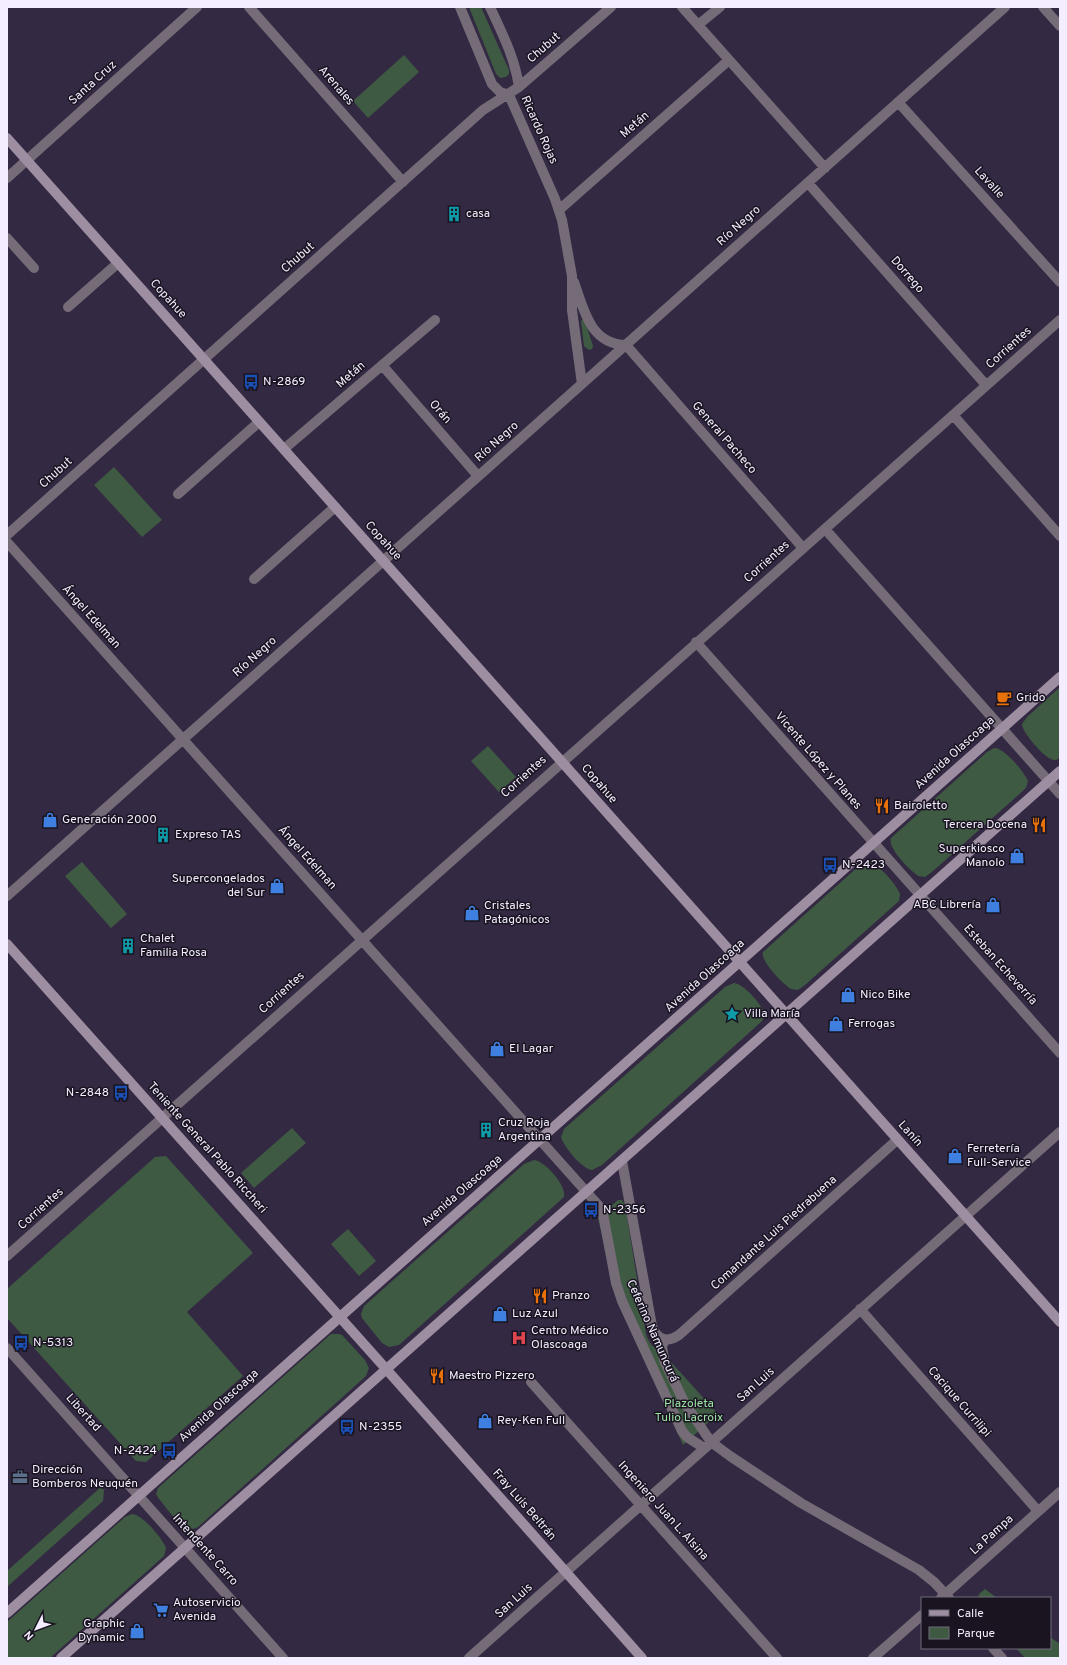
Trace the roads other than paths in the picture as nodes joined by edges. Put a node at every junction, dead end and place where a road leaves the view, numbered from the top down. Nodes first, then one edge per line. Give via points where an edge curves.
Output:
1 (196, 7) edge
2 (249, 7) edge
3 (460, 7) edge
4 (490, 7) edge
5 (611, 7) edge
6 (682, 7) edge
7 (720, 7) edge
8 (1005, 7) edge
9 (1043, 7) edge
10 (698, 25) junction
11 (1060, 26) edge
12 (729, 60) junction
13 (519, 87) junction
14 (508, 95) junction
15 (898, 102) junction
16 (7, 138) edge
17 (27, 160) junction
18 (825, 168) junction
19 (7, 178) edge
20 (403, 182) junction
21 (808, 182) junction
22 (559, 210) junction
23 (7, 238) edge
24 (118, 262) junction
25 (34, 268) dead end
26 (572, 276) junction
27 (1060, 282) edge
28 (68, 307) dead end
29 (435, 320) dead end
30 (1060, 320) edge
31 (626, 345) junction
32 (203, 359) junction
33 (382, 365) junction
34 (582, 384) junction
35 (986, 385) junction
36 (953, 415) junction
37 (259, 422) junction
38 (284, 449) junction
39 (478, 476) junction
40 (178, 494) dead end
41 (335, 507) junction
42 (825, 528) junction
43 (7, 535) edge
44 (1060, 536) edge
45 (7, 542) edge
46 (802, 548) junction
47 (383, 561) junction
48 (254, 579) dead end
49 (696, 642) junction
50 (1060, 677) edge
51 (1002, 729) junction
52 (183, 739) junction
53 (562, 761) junction
54 (1060, 771) edge
55 (1049, 781) junction
56 (1060, 794) edge
57 (873, 843) junction
58 (7, 896) edge
59 (920, 896) junction
60 (362, 940) junction
61 (7, 944) edge
62 (740, 963) junction
63 (786, 1015) junction
64 (1060, 1052) edge
65 (162, 1118) junction
66 (1060, 1132) edge
67 (540, 1139) junction
68 (897, 1140) junction
69 (622, 1161) junction
70 (587, 1192) junction
71 (965, 1216) junction
72 (7, 1256) edge
73 (860, 1310) junction
74 (340, 1316) junction
75 (1060, 1322) edge
76 (665, 1340) junction
77 (7, 1348) edge
78 (387, 1370) junction
79 (531, 1382) dead end
80 (708, 1445) junction
81 (1060, 1492) edge
82 (139, 1495) junction
83 (641, 1505) junction
84 (1038, 1512) junction
85 (186, 1548) junction
86 (566, 1572) junction
87 (945, 1597) edge
88 (7, 1613) edge
89 (921, 1616) edge
90 (994, 1649) edge
91 (61, 1658) edge
92 (283, 1658) edge
93 (469, 1658) edge
94 (642, 1658) edge
95 (776, 1658) edge
96 (873, 1658) edge
97 (1002, 1658) edge

1 - 17 street, Santa Cruz
2 - 20 street, Arenales
3 - 14 street, Ricardo Rojas via 492,84 500,92
4 - 13 street, Ricardo Rojas via 516,69
5 - 13 street, Chubut
6 - 10 street
7 - 10 street
8 - 15 street, Río Negro
9 - 11 street
10 - 12 street
12 - 18 street
12 - 22 street, Metán
13 - 14 street, Chubut
14 - 20 street, Chubut via 483,110
14 - 22 street, Ricardo Rojas
15 - 18 street, Río Negro
15 - 27 street, Lavalle
16 - 17 main road, Copahue
17 - 19 street, Santa Cruz
17 - 24 main road, Copahue
18 - 21 street, Río Negro
20 - 32 street, Chubut
21 - 31 street, Río Negro
21 - 35 street, Dorrego
22 - 26 street, Ricardo Rojas
23 - 25 street
24 - 28 street
24 - 32 main road, Copahue
26 - 31 street, Ricardo Rojas via 589,322 596,333 605,341
26 - 34 street, Ricardo Rojas via 572,310
29 - 33 street, Metán
30 - 35 street, Corrientes
31 - 34 street, Río Negro
31 - 46 street, General Pacheco
32 - 37 main road, Copahue
32 - 43 street, Chubut
33 - 38 street, Metán
33 - 39 street, Orán
34 - 39 street, Río Negro
35 - 36 street, Corrientes
36 - 42 street, Corrientes
36 - 44 street
37 - 38 main road, Copahue
37 - 40 street
38 - 41 main road, Copahue
39 - 47 street, Río Negro
41 - 47 main road, Copahue
41 - 48 street
42 - 46 street, Corrientes
42 - 51 street
45 - 52 street, Ángel Edelman
46 - 49 street, Corrientes
47 - 52 street, Río Negro
47 - 53 main road, Copahue
49 - 53 street, Corrientes
49 - 57 street, Vicente López y Planes
50 - 51 main road, Avenida Olascoaga
51 - 55 street
51 - 57 main road, Avenida Olascoaga
52 - 58 street, Río Negro
52 - 60 street, Ángel Edelman
53 - 60 street, Corrientes
53 - 62 main road, Copahue
54 - 55 main road
55 - 56 street
55 - 59 main road
57 - 59 street, Vicente López y Planes
57 - 62 main road, Avenida Olascoaga
59 - 63 main road
59 - 64 street, Esteban Echeverría
60 - 65 street, Corrientes
60 - 67 street, Ángel Edelman
61 - 65 main road, Teniente General Pablo Riccheri
62 - 63 main road, Lanín
62 - 67 main road, Avenida Olascoaga
63 - 68 main road, Lanín
63 - 69 main road
65 - 72 street, Corrientes
65 - 74 main road, Teniente General Pablo Riccheri
66 - 71 street, San Luis
67 - 70 street, Ángel Edelman
67 - 74 main road, Avenida Olascoaga
68 - 71 main road, Lanín
68 - 76 street, Comandante Luis Piedrabuena via 679,1334
69 - 70 main road
69 - 76 street, Ceferino Namuncurá via 652,1326 656,1335
70 - 78 main road
70 - 80 street, Ceferino Namuncurá via 602,1210 622,1301 682,1431 688,1437
71 - 73 street, San Luis
71 - 75 main road, Lanín
73 - 80 street, San Luis
73 - 84 street, Cacique Currilipi
74 - 78 main road, Teniente General Pablo Riccheri
74 - 82 main road, Avenida Olascoaga
76 - 80 street via 662,1346 664,1360
77 - 82 street, Libertad
78 - 85 main road
78 - 86 main road, Fray Luis Beltrán
79 - 83 street, Ingeniero Juan L. Alsina
80 - 83 street, San Luis
80 - 87 street, Ceferino Namuncurá via 730,1456 801,1503 919,1570
81 - 84 street, La Pampa
82 - 85 street, Intendente Carro
82 - 88 main road, Avenida Olascoaga
83 - 86 street, San Luis
83 - 95 street, Ingeniero Juan L. Alsina
84 - 87 street, La Pampa
85 - 91 main road
85 - 92 street, Intendente Carro
86 - 93 street, San Luis
86 - 94 main road, Fray Luis Beltrán
89 - 96 street
90 - 97 street

